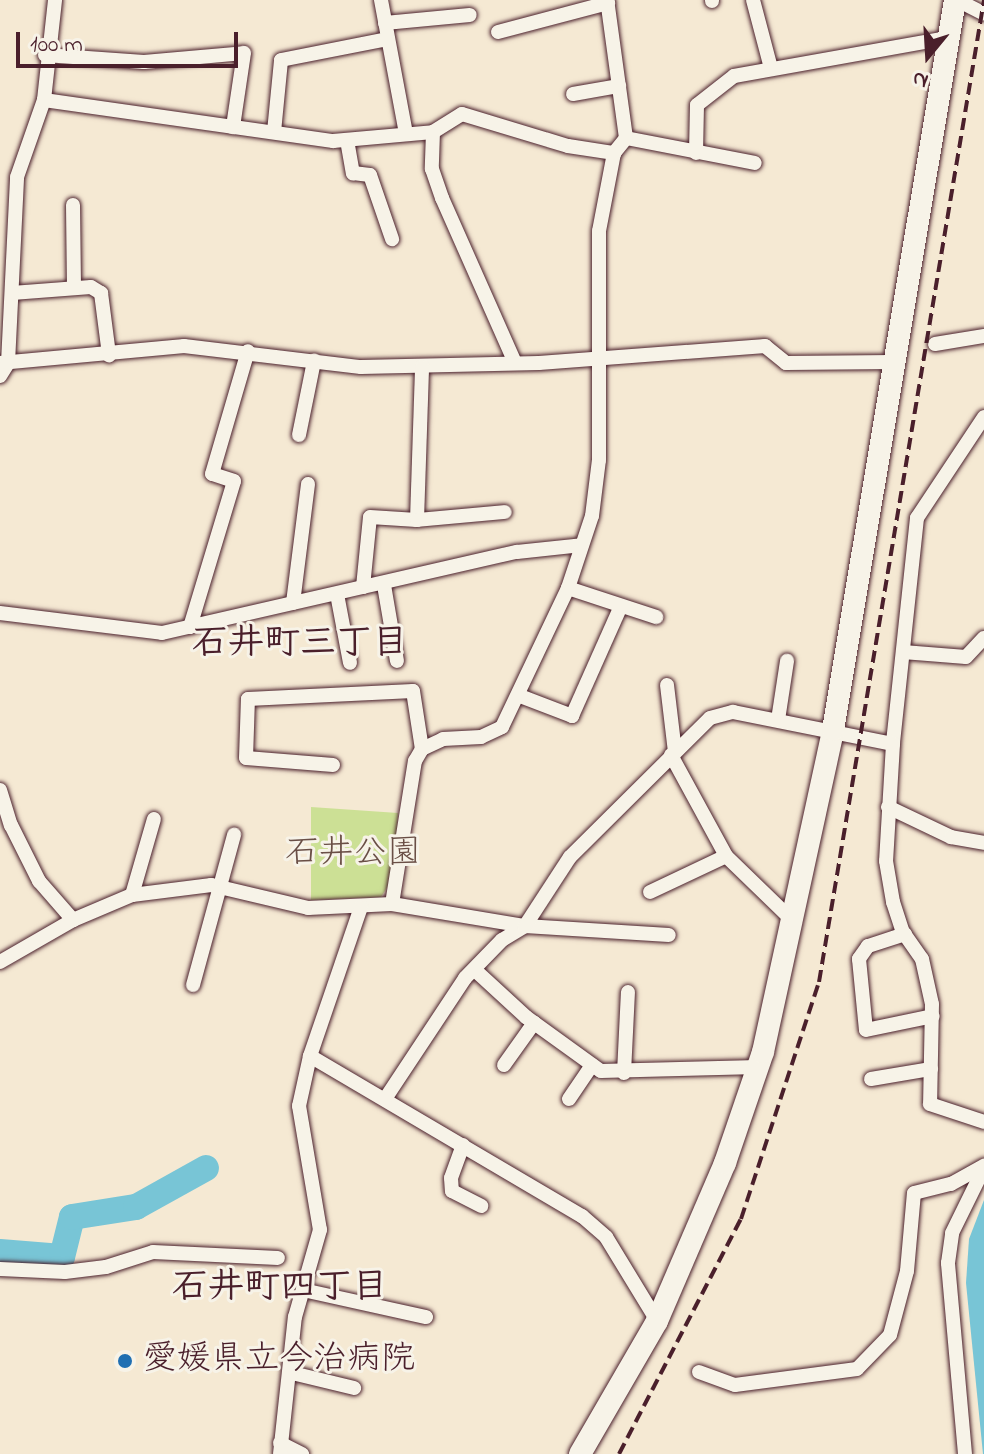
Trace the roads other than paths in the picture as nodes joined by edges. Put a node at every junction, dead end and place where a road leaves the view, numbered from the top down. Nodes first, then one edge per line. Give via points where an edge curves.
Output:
1 (55, 0) edge
2 (381, 0) edge
3 (753, 0) edge
4 (956, 0) edge
5 (607, 1) edge
6 (984, 14) edge
7 (470, 15) dead end
8 (385, 23) junction
9 (498, 32) dead end
10 (948, 38) junction
11 (387, 39) junction
12 (45, 55) junction
13 (771, 68) junction
14 (619, 86) junction
15 (573, 94) dead end
16 (44, 100) junction
17 (233, 127) junction
18 (274, 132) junction
19 (433, 132) junction
20 (406, 134) junction
21 (626, 138) junction
22 (347, 140) junction
23 (614, 153) junction
24 (696, 153) junction
25 (755, 163) dead end
26 (73, 205) dead end
27 (392, 239) dead end
28 (74, 288) junction
29 (12, 293) junction
30 (984, 336) edge
31 (935, 344) dead end
32 (248, 351) junction
33 (109, 355) junction
34 (597, 358) junction
35 (314, 361) junction
36 (893, 362) junction
37 (515, 363) junction
38 (3, 367) edge
39 (422, 367) junction
40 (984, 417) edge
41 (299, 435) dead end
42 (308, 484) dead end
43 (505, 512) dead end
44 (417, 520) junction
45 (582, 545) junction
46 (384, 585) junction
47 (363, 587) junction
48 (568, 588) junction
49 (337, 594) junction
50 (293, 603) junction
51 (621, 606) junction
52 (0, 613) edge
53 (656, 617) dead end
54 (190, 627) junction
55 (984, 638) edge
56 (903, 652) junction
57 (397, 661) dead end
58 (787, 661) dead end
59 (350, 663) dead end
60 (667, 685) dead end
61 (520, 696) junction
62 (778, 720) junction
63 (833, 730) junction
64 (893, 744) junction
65 (422, 749) junction
66 (673, 753) junction
67 (333, 765) dead end
68 (0, 790) edge
69 (888, 807) junction
70 (154, 819) dead end
71 (234, 835) dead end
72 (984, 843) edge
73 (726, 856) junction
74 (219, 887) junction
75 (650, 892) dead end
76 (132, 895) junction
77 (392, 904) junction
78 (361, 907) junction
79 (73, 920) junction
80 (792, 920) junction
81 (525, 926) junction
82 (905, 934) junction
83 (669, 935) dead end
84 (0, 962) edge
85 (476, 971) junction
86 (193, 985) dead end
87 (628, 992) dead end
88 (933, 1016) junction
89 (534, 1023) junction
90 (310, 1056) junction
91 (504, 1065) dead end
92 (592, 1065) junction
93 (758, 1067) junction
94 (931, 1069) junction
95 (624, 1073) junction
96 (871, 1079) dead end
97 (385, 1099) junction
98 (569, 1099) dead end
99 (984, 1122) edge
100 (463, 1145) junction
101 (984, 1167) edge
102 (481, 1206) dead end
103 (278, 1258) dead end
104 (0, 1269) edge
105 (303, 1290) junction
106 (426, 1317) dead end
107 (657, 1321) junction
108 (699, 1372) dead end
109 (292, 1373) junction
110 (354, 1388) dead end
111 (280, 1448) edge
112 (302, 1454) edge
113 (580, 1454) edge
114 (965, 1454) edge

1 - 12 street
2 - 8 street
3 - 13 street
4 - 6 street
4 - 10 street
5 - 9 street
5 - 14 street
7 - 8 street
8 - 11 street
10 - 13 street
10 - 36 street
11 - 18 street via 281,60
11 - 20 street
12 - 16 street
12 - 17 street via 144,62 244,53
13 - 24 street via 734,76 697,105
14 - 15 street
14 - 21 street
16 - 17 street
16 - 29 street via 17,177
17 - 18 street
18 - 22 street
19 - 20 street
19 - 23 street via 462,114 568,146
19 - 37 street via 432,169 442,198
20 - 22 street
21 - 23 street
21 - 24 street
22 - 27 street via 353,173 370,175
23 - 34 street via 599,231
24 - 25 street
26 - 28 street
28 - 29 street
28 - 33 street via 91,287 101,293
29 - 38 street
30 - 31 street
32 - 33 street via 184,346
32 - 35 street
32 - 54 street via 212,474 234,481
33 - 38 street
34 - 36 street via 765,346 786,363
34 - 37 street
34 - 45 street via 599,460 592,516
35 - 39 street
35 - 41 street
36 - 63 street
37 - 39 street
39 - 44 street
40 - 56 street via 917,518
42 - 50 street
43 - 44 street
44 - 47 street via 370,517
45 - 46 street via 517,552
45 - 48 street
46 - 47 street
46 - 57 street
47 - 49 street
48 - 51 street
48 - 61 street
49 - 50 street
49 - 59 street
50 - 54 street
51 - 53 street
51 - 61 street via 572,716
52 - 54 street via 162,633
55 - 56 street via 966,657
56 - 64 street
58 - 62 street
60 - 66 street
61 - 65 street via 502,727 481,737 443,739
62 - 63 street
62 - 66 street via 733,712 710,718
63 - 64 street
63 - 80 street
64 - 69 street
65 - 67 street via 413,691 248,699 246,758
65 - 77 street via 415,761
66 - 73 street
66 - 81 street via 570,857
68 - 79 street via 39,881
69 - 72 street via 951,837
69 - 82 street via 886,861
70 - 76 street
71 - 74 street
73 - 75 street
73 - 80 street
74 - 76 street
74 - 78 street via 308,908
74 - 86 street
76 - 79 street
77 - 78 street
77 - 81 street
78 - 90 street
79 - 84 street
80 - 93 street
81 - 83 street
81 - 85 street via 502,940
82 - 88 street via 922,959
82 - 88 street via 868,946 859,959 866,1030
85 - 89 street
85 - 97 street via 406,1060
87 - 95 street
88 - 94 street
89 - 91 street
89 - 92 street
90 - 97 street
90 - 105 street via 299,1126 320,1230
92 - 95 street
92 - 98 street
93 - 95 street
93 - 107 street via 725,1163
94 - 96 street
94 - 99 street via 930,1104
97 - 100 street
100 - 102 street via 452,1191
100 - 107 street via 582,1216 606,1237
101 - 108 street via 951,1184 914,1193 907,1271 890,1335 857,1369 735,1385
101 - 114 street via 952,1233 948,1263
103 - 104 street via 153,1252 106,1267 65,1272
105 - 106 street
105 - 109 street via 295,1317
107 - 113 street
109 - 110 street
109 - 111 street
111 - 112 street

